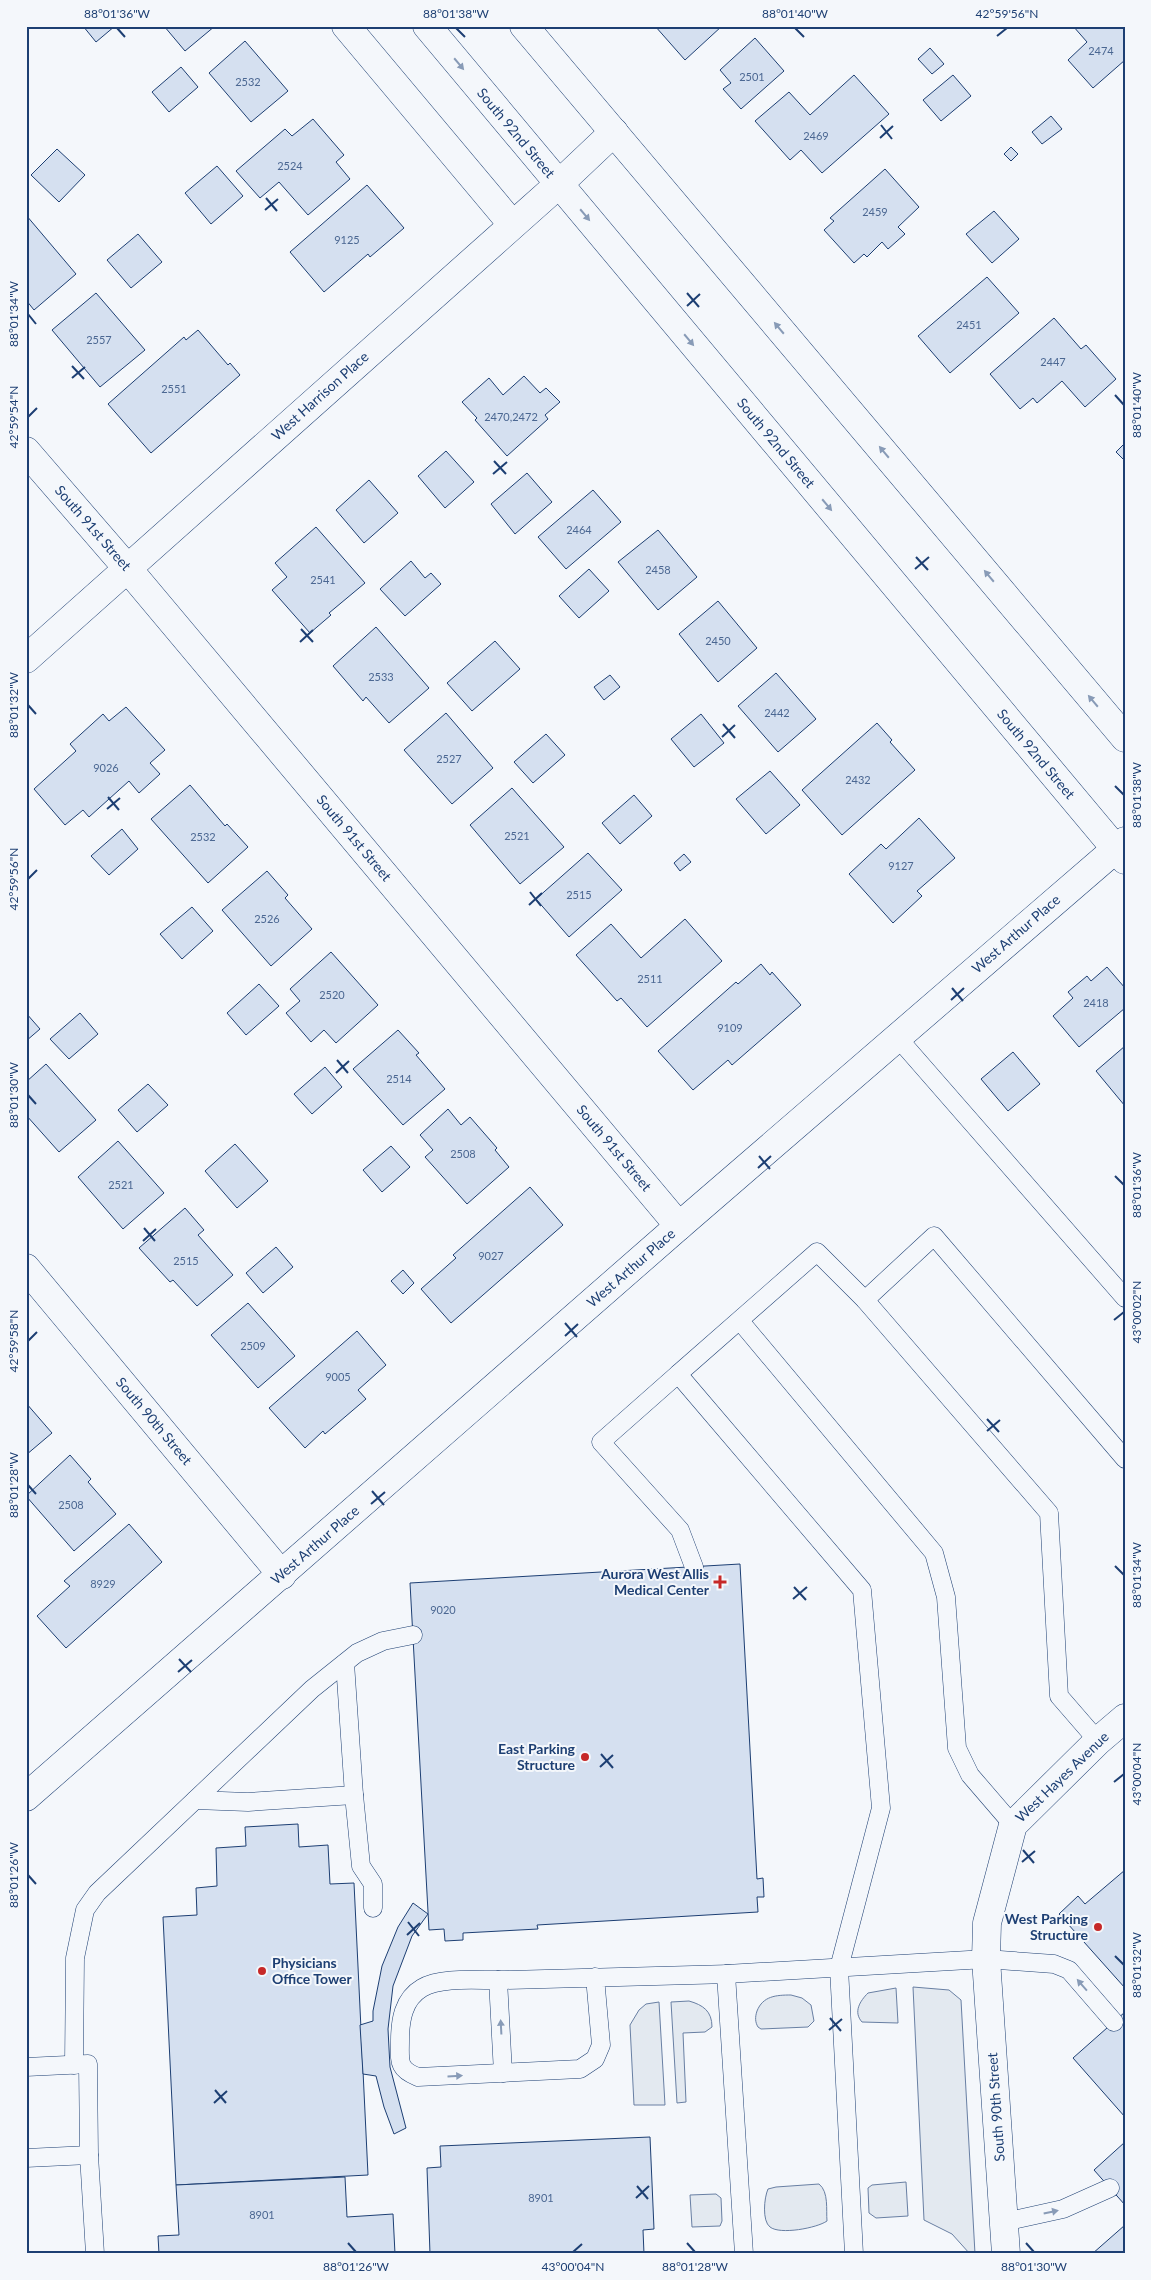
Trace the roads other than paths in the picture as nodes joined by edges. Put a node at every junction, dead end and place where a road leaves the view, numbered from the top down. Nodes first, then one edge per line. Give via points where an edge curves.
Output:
1 (346, 26) edge
2 (427, 26) edge
3 (524, 26) edge
4 (614, 132) junction
5 (559, 184) junction
6 (512, 224) junction
7 (26, 451) edge
8 (128, 569) junction
9 (26, 659) edge
10 (1125, 738) edge
11 (1121, 850) edge
12 (897, 1037) junction
13 (679, 1226) junction
14 (26, 1268) edge
15 (1125, 1298) edge
16 (865, 1300) junction
17 (740, 1321) junction
18 (678, 1374) junction
19 (1125, 1459) edge
20 (694, 1567) dead end
21 (282, 1574) junction
22 (413, 1635) dead end
23 (346, 1663) junction
24 (1125, 1718) edge
25 (1098, 1741) junction
26 (354, 1795) junction
27 (26, 1797) edge
28 (195, 1800) junction
29 (1012, 1825) junction
30 (373, 1908) dead end
31 (986, 1960) junction
32 (839, 1968) junction
33 (730, 1974) junction
34 (595, 1977) junction
35 (498, 1980) junction
36 (1114, 2022) dead end
37 (74, 2065) junction
38 (26, 2067) edge
39 (504, 2073) junction
40 (90, 2155) junction
41 (26, 2158) edge
42 (1110, 2188) dead end
43 (1004, 2222) junction
44 (95, 2254) edge
45 (744, 2254) edge
46 (854, 2254) edge
47 (1006, 2254) edge

1 - 6 street
2 -> 5 street, South 92nd Street
3 - 4 street
4 - 5 street, West Harrison Place
10 -> 4 street
5 - 6 street, West Harrison Place
5 -> 11 street, South 92nd Street
6 - 8 street, West Harrison Place
7 - 8 street, South 91st Street
8 - 9 street, West Harrison Place
8 - 13 street, South 91st Street
11 - 12 street, West Arthur Place
12 - 13 street, West Arthur Place
12 - 15 lane
13 - 21 street, West Arthur Place
14 - 21 street, South 90th Street
16 - 17 lane via 817,1252
16 - 19 lane via 934,1236
16 - 25 lane via 1049,1513 1059,1696
17 - 18 lane
17 - 29 lane via 934,1553 946,1597 957,1748 970,1775
18 - 20 lane via 602,1442 680,1530
18 - 32 lane via 862,1590 881,1808
21 - 27 street, West Arthur Place
22 - 23 lane via 383,1642 357,1653
23 - 26 lane
23 - 28 lane via 312,1689
24 - 25 street, West Hayes Avenue
25 - 29 street, West Hayes Avenue
26 - 28 lane via 248,1802
26 - 30 lane via 362,1866 373,1884
28 - 37 lane via 97,1892 85,1910 76,1958
29 - 31 street, West Hayes Avenue via 987,1923
31 - 32 lane
36 -> 31 lane via 1069,1970 1054,1964
31 - 43 street, South 90th Street
32 - 33 lane
32 - 46 lane
33 - 34 lane
33 - 45 lane via 726,1974
34 - 35 lane
34 - 39 lane via 601,2045 595,2059 580,2069
39 -> 35 lane
35 -> 39 lane via 442,1982 422,1988 408,2000 400,2021 400,2064 407,2073 418,2077
37 - 38 lane
37 - 40 lane via 88,2064
40 - 41 lane
40 - 44 lane
43 -> 42 lane via 1063,2209
43 - 47 street, South 90th Street

